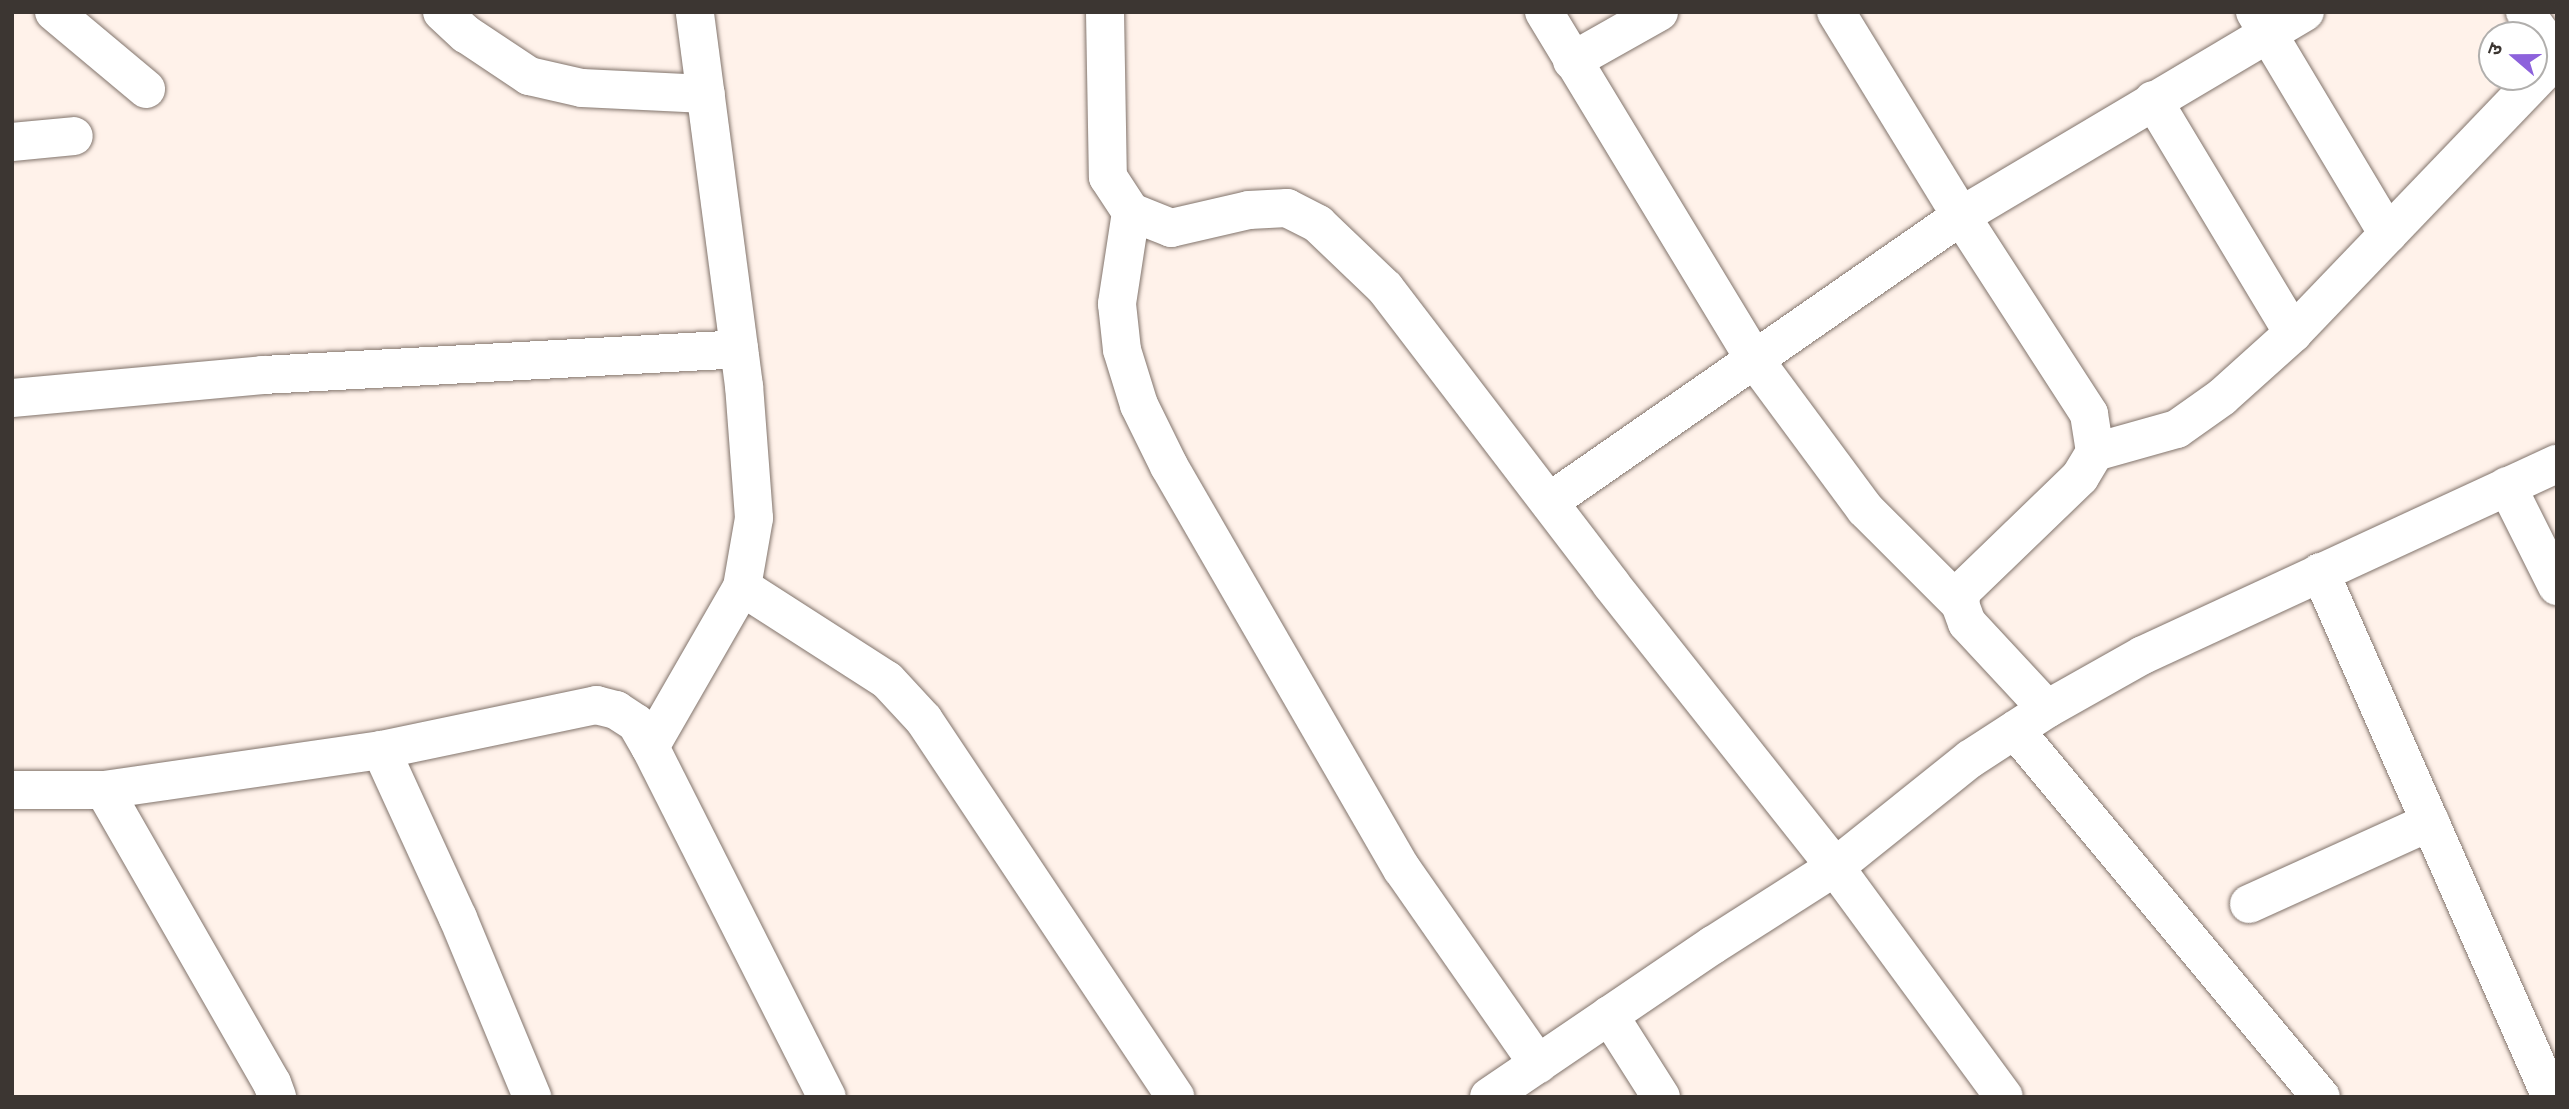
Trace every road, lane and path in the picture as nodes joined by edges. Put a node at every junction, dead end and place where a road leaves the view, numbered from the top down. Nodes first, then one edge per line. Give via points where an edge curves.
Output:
1 (54, 12) edge
2 (442, 12) edge
3 (695, 12) edge
4 (1105, 12) edge
5 (1544, 12) edge
6 (1659, 12) edge
7 (1836, 12) edge
8 (2305, 12) edge
9 (2525, 12) edge
10 (2261, 23) edge
11 (2557, 57) edge
12 (1572, 61) junction
13 (146, 89) dead end
14 (706, 94) junction
15 (2153, 100) junction
16 (74, 136) dead end
17 (12, 142) edge
18 (1131, 212) junction
19 (1961, 216) junction
20 (2388, 234) junction
21 (2293, 333) junction
22 (739, 349) junction
23 (1754, 359) junction
24 (12, 398) edge
25 (2095, 452) junction
26 (2557, 464) edge
27 (2507, 486) junction
28 (1549, 502) junction
29 (2320, 572) junction
30 (2557, 586) edge
31 (742, 587) junction
32 (1960, 604) junction
33 (2047, 709) junction
34 (2015, 730) junction
35 (650, 747) junction
36 (381, 750) junction
37 (12, 790) edge
38 (104, 790) junction
39 (2430, 822) junction
40 (1835, 867) junction
41 (2249, 904) dead end
42 (1609, 1015) junction
43 (1538, 1064) junction
44 (277, 1097) edge
45 (532, 1097) edge
46 (827, 1097) edge
47 (1175, 1097) edge
48 (1489, 1097) edge
49 (1661, 1097) edge
50 (2004, 1097) edge
51 (2321, 1097) edge
52 (2551, 1097) edge

1 - 13 street
2 - 14 street via 529,76 582,88
3 - 14 street
4 - 18 street via 1108,177
5 - 12 street
6 - 12 street
7 - 19 street
8 - 10 street
9 - 11 street
10 - 15 street
10 - 20 street
11 - 20 street
12 - 23 street
14 - 22 street
15 - 19 street
15 - 21 street
16 - 17 street
18 - 28 street via 1171,228 1249,210 1287,208 1318,223 1385,288
18 - 43 street via 1117,304 1122,350 1139,405 1169,466 1402,869
19 - 23 street
19 - 25 street via 2090,414
20 - 21 street
21 - 25 street via 2178,429
22 - 24 street via 263,375
22 - 31 street via 754,518
23 - 28 street
23 - 32 street via 1865,509
25 - 32 street via 2080,477 1962,591
26 - 27 street
27 - 29 street
27 - 30 street
28 - 40 street
29 - 33 street via 2143,655
29 - 39 street
31 - 35 street
31 - 47 street via 887,680 924,720
32 - 33 street via 1967,623
33 - 34 street
34 - 40 street
34 - 51 street
35 - 36 street via 636,723 617,710 596,705
35 - 46 street
36 - 38 street
36 - 45 street via 458,918
37 - 38 street
38 - 44 street
39 - 41 street
39 - 52 street
40 - 42 street
40 - 50 street
42 - 43 street
42 - 49 street
43 - 48 street

